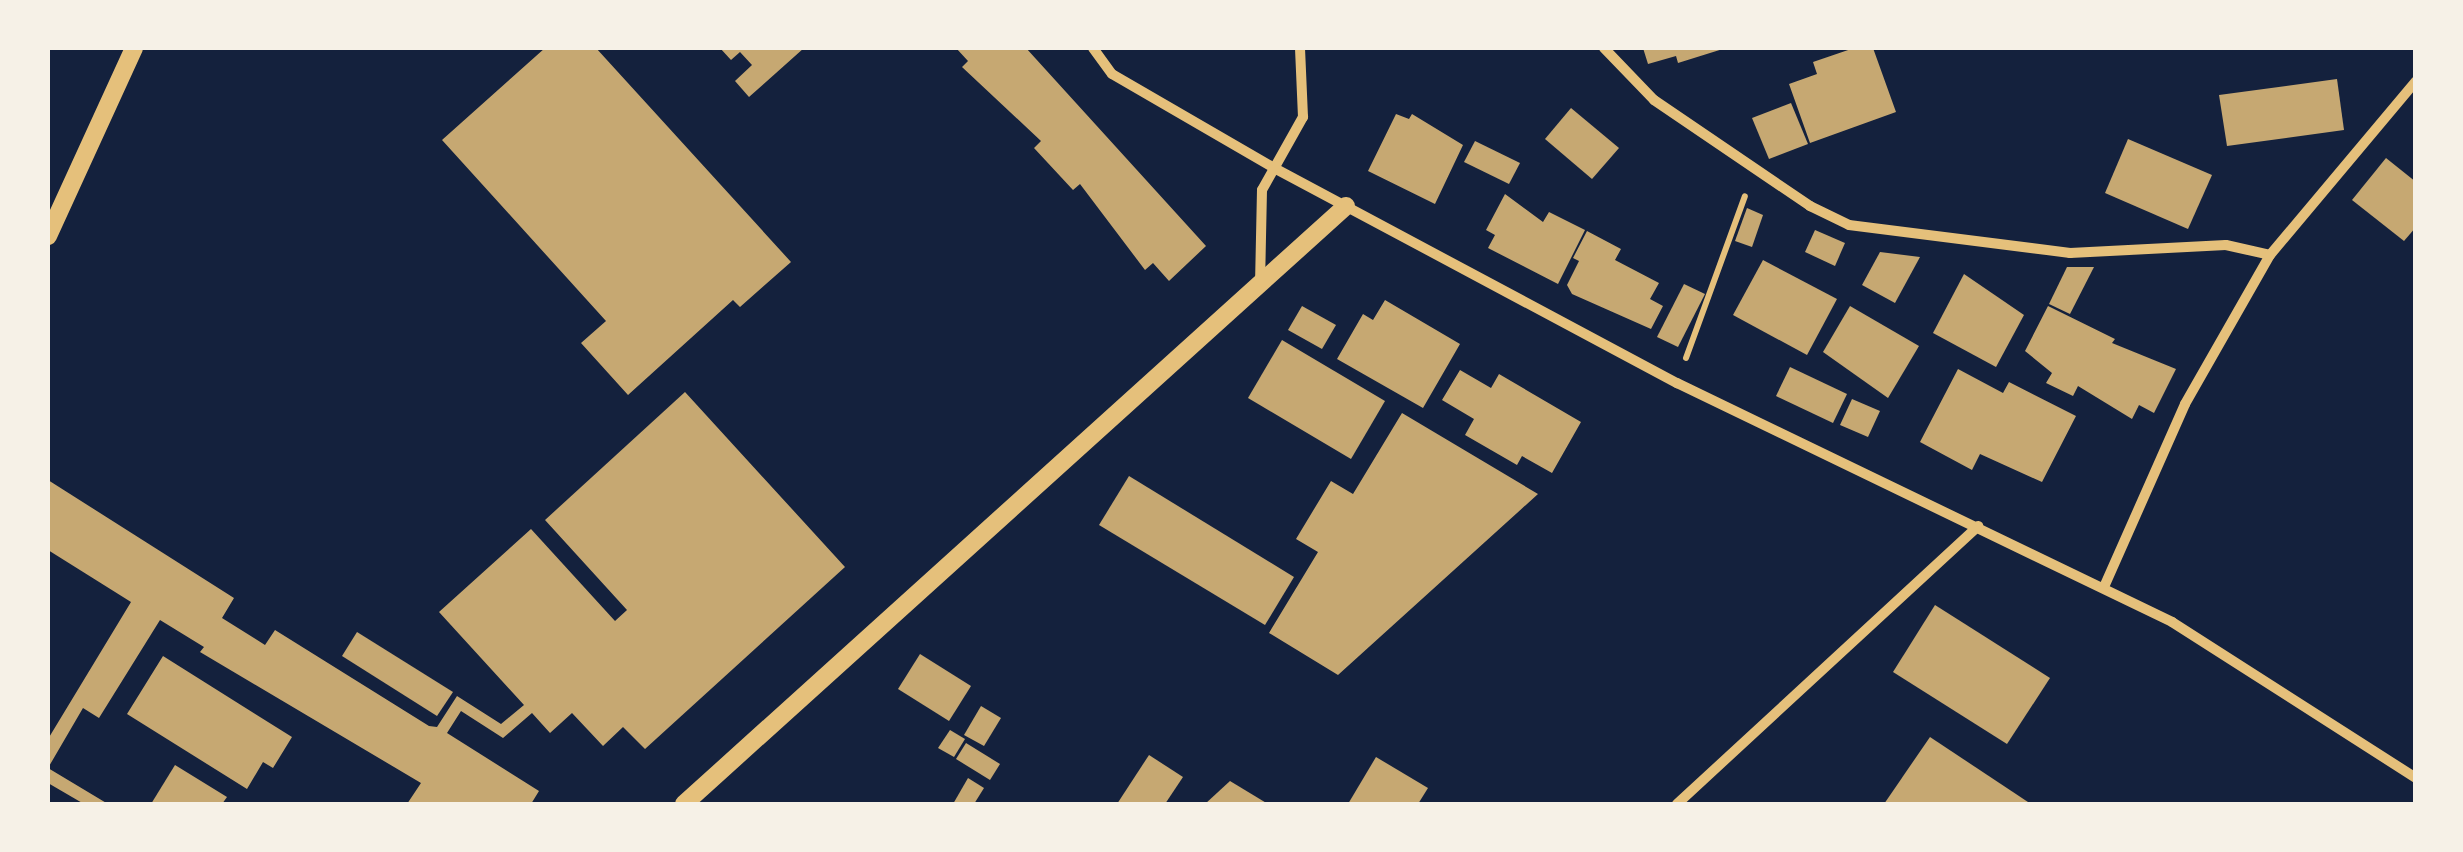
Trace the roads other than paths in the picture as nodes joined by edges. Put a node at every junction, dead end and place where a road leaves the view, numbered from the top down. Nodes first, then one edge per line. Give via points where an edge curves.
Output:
1 (134, 48) edge
2 (1093, 48) edge
3 (1300, 48) edge
4 (1604, 48) edge
5 (2416, 81) edge
6 (1276, 168) junction
7 (1346, 206) junction
8 (48, 236) edge
9 (2270, 256) junction
10 (1260, 288) junction
11 (1978, 526) junction
12 (2104, 587) junction
13 (2416, 778) edge
14 (684, 804) edge
15 (1678, 804) edge

1 - 8 street
2 - 6 street via 1112,74
3 - 6 street via 1302,117
4 - 9 street via 1654,100 1754,170 1810,206 1884,234 2070,253 2226,245
5 - 9 street
6 - 7 street
6 - 10 street via 1262,190
7 - 10 street
7 - 11 street via 1678,382
9 - 12 street via 2184,404
10 - 14 street
11 - 12 street
11 - 15 street
12 - 13 street via 2172,622

